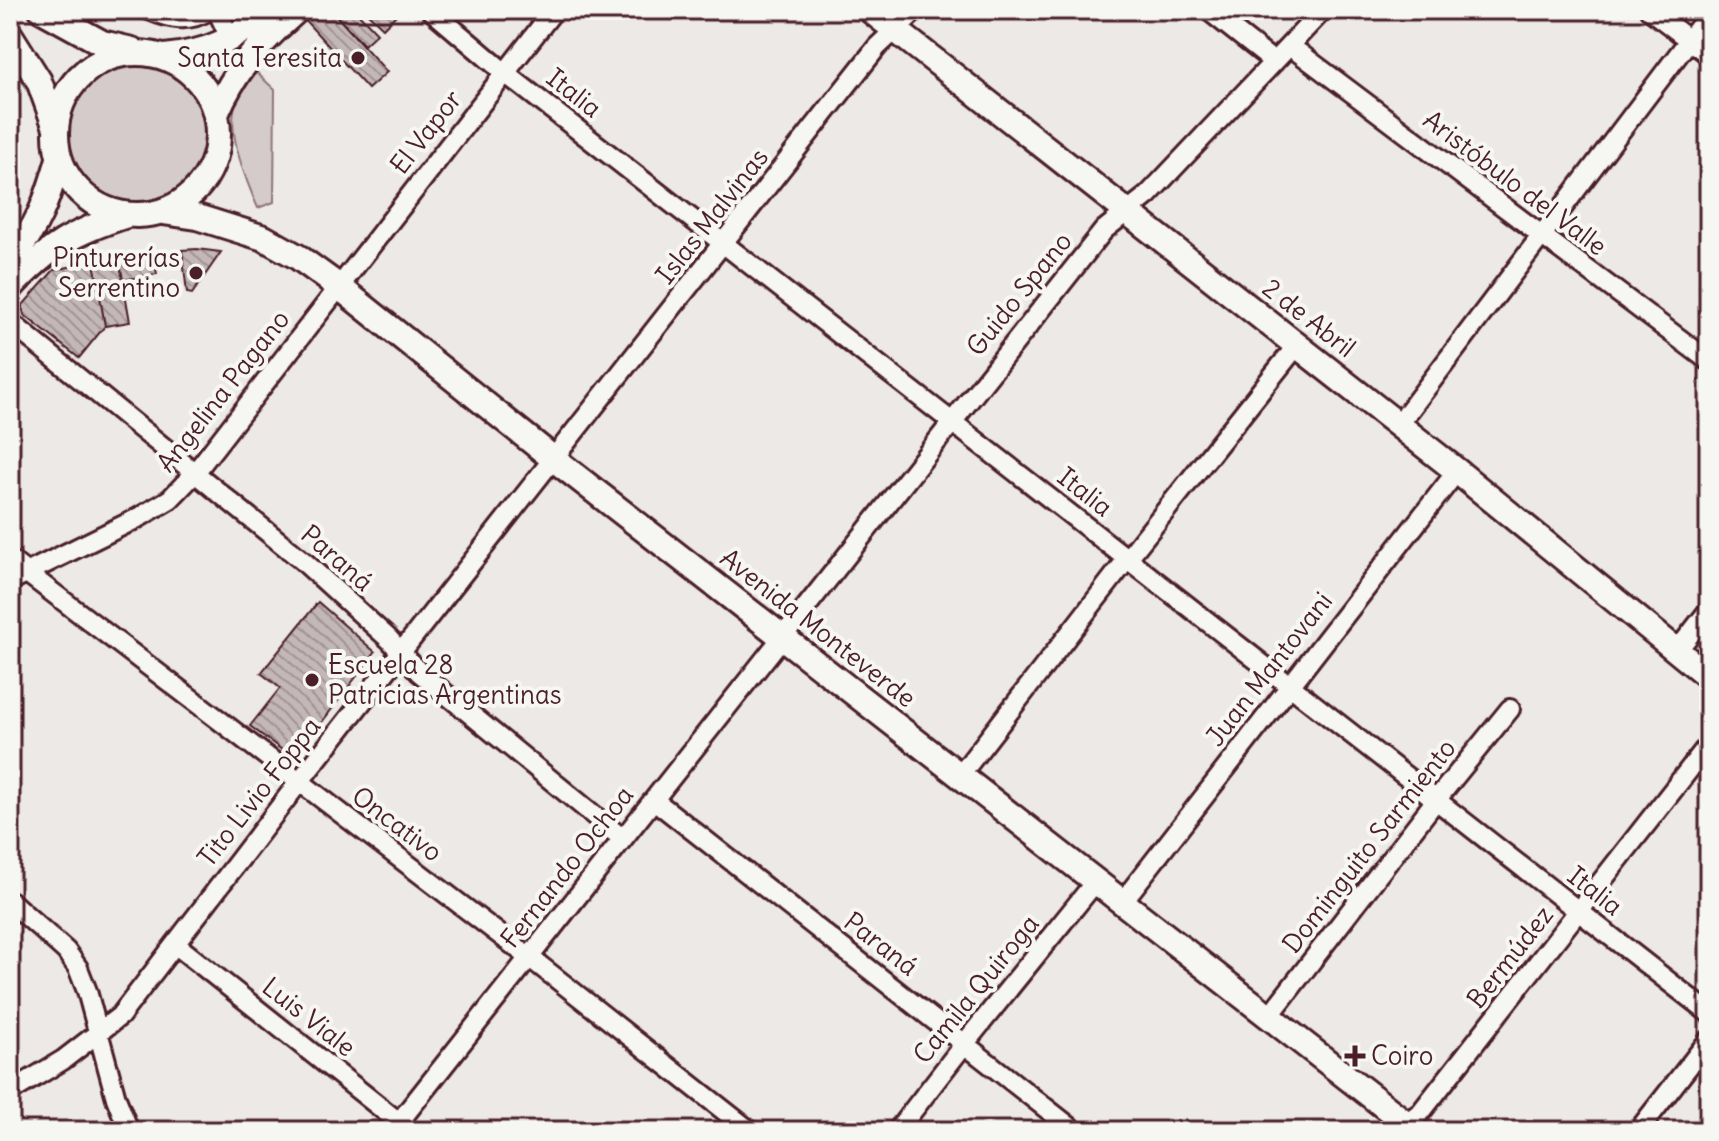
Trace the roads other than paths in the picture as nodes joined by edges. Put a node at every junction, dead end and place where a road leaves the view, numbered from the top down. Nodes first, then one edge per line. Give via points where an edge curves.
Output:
1 (42, 10) edge
2 (149, 10) edge
3 (209, 10) edge
4 (217, 10) edge
5 (268, 10) edge
6 (297, 10) edge
7 (431, 10) edge
8 (554, 10) edge
9 (870, 10) edge
10 (916, 10) edge
11 (1208, 10) edge
12 (1323, 10) edge
13 (1650, 10) edge
14 (1709, 14) edge
15 (895, 29) junction
16 (10, 35) edge
17 (231, 40) junction
18 (1689, 40) junction
19 (1290, 46) junction
20 (138, 52) junction
21 (1709, 55) edge
22 (165, 57) junction
23 (1274, 62) junction
24 (505, 73) junction
25 (216, 114) junction
26 (56, 128) junction
27 (59, 159) junction
28 (163, 212) junction
29 (1126, 212) junction
30 (127, 215) junction
31 (1542, 235) junction
32 (724, 242) junction
33 (10, 259) edge
34 (338, 286) junction
35 (10, 288) edge
36 (10, 322) edge
37 (1298, 344) junction
38 (1709, 361) edge
39 (951, 421) junction
40 (1399, 424) junction
41 (555, 460) junction
42 (1457, 471) junction
43 (194, 474) junction
44 (1128, 558) junction
45 (10, 560) edge
46 (18, 576) edge
47 (1709, 610) edge
48 (782, 635) junction
49 (1677, 651) junction
50 (402, 653) junction
51 (1709, 677) edge
52 (1290, 684) junction
53 (1510, 709) dead end
54 (1709, 744) edge
55 (961, 774) junction
56 (299, 782) junction
57 (654, 800) junction
58 (1436, 800) junction
59 (623, 839) junction
60 (1096, 881) junction
61 (10, 901) edge
62 (1123, 901) junction
63 (1579, 912) junction
64 (175, 944) junction
65 (529, 957) junction
66 (1709, 1013) edge
67 (1270, 1015) junction
68 (98, 1035) junction
69 (1709, 1040) edge
70 (965, 1043) junction
71 (10, 1092) edge
72 (400, 1128) edge
73 (1406, 1128) edge
74 (129, 1131) edge
75 (750, 1131) edge
76 (897, 1131) edge
77 (1075, 1131) edge
78 (1638, 1131) edge

1 - 20 main road via 102,43
2 - 3 street via 182,19
4 - 17 street
5 - 17 main road
6 - 25 main road via 249,56
7 - 24 street, Italia
8 - 24 street, El Vapor
9 - 15 main road, 2 de Abril
10 - 15 street, Islas Malvinas
11 - 23 street
12 - 19 street, Guido Spano
13 - 18 street
14 - 18 street
15 - 29 main road, 2 de Abril
15 - 32 street, Islas Malvinas
16 - 26 main road via 39,81
17 - 22 main road
18 - 21 street
18 - 31 street
19 - 23 street, Guido Spano
19 - 31 street, Aristóbulo del Valle
20 - 22 main road
20 - 26 main road via 114,55 73,82
22 - 25 main road via 188,70 206,90
23 - 29 street, Guido Spano
24 - 32 street, Italia
24 - 34 street, El Vapor
25 - 28 main road via 214,162 185,201
26 - 27 main road
27 - 30 main road via 85,197
27 - 33 main road via 44,211
28 - 30 main road
28 - 34 main road, Avenida Monteverde via 264,238
29 - 37 main road, 2 de Abril
29 - 39 street, Guido Spano via 1104,230
30 - 35 main road via 68,237
31 - 38 street, Aristóbulo del Valle
31 - 40 street
32 - 39 street, Italia
32 - 41 street, Islas Malvinas
34 - 41 main road, Avenida Monteverde
34 - 43 street, Angelina Pagano
36 - 43 street, Paraná
37 - 40 main road, 2 de Abril
37 - 44 street
39 - 44 street, Italia
39 - 48 street, Guido Spano
40 - 42 main road, 2 de Abril
41 - 48 main road, Avenida Monteverde
41 - 50 street, Tito Livio Foppa
42 - 49 main road, 2 de Abril
42 - 52 street, Juan Mantovani
43 - 46 street, Angelina Pagano via 170,499 138,518
43 - 50 street, Paraná via 303,561
44 - 52 street, Italia
44 - 55 street
45 - 46 street, Oncativo
46 - 56 street, Oncativo
47 - 49 street
48 - 55 main road, Avenida Monteverde
48 - 57 street, Fernando Ochoa
49 - 51 main road, 2 de Abril
50 - 56 street, Tito Livio Foppa
50 - 59 street, Paraná
52 - 58 street, Italia
52 - 62 street, Juan Mantovani
53 - 58 street, Dominguito Sarmiento
54 - 63 street, Bermúdez
55 - 60 main road, Avenida Monteverde
56 - 64 street, Tito Livio Foppa
56 - 65 street, Oncativo
57 - 59 street, Fernando Ochoa
57 - 70 street, Paraná
58 - 63 street, Italia
58 - 67 street, Dominguito Sarmiento
59 - 65 street, Fernando Ochoa
60 - 62 main road, Avenida Monteverde
60 - 70 street, Camila Quiroga
61 - 68 street via 78,968
62 - 67 main road, Avenida Monteverde
63 - 66 street, Italia
63 - 73 street, Bermúdez
64 - 68 street, Tito Livio Foppa via 120,1016
64 - 72 street, Luis Viale
65 - 72 street, Fernando Ochoa
65 - 75 street, Oncativo
67 - 73 main road, Avenida Monteverde
68 - 71 street, Tito Livio Foppa
68 - 74 street
69 - 78 street
70 - 76 street, Camila Quiroga
70 - 77 street, Paraná

